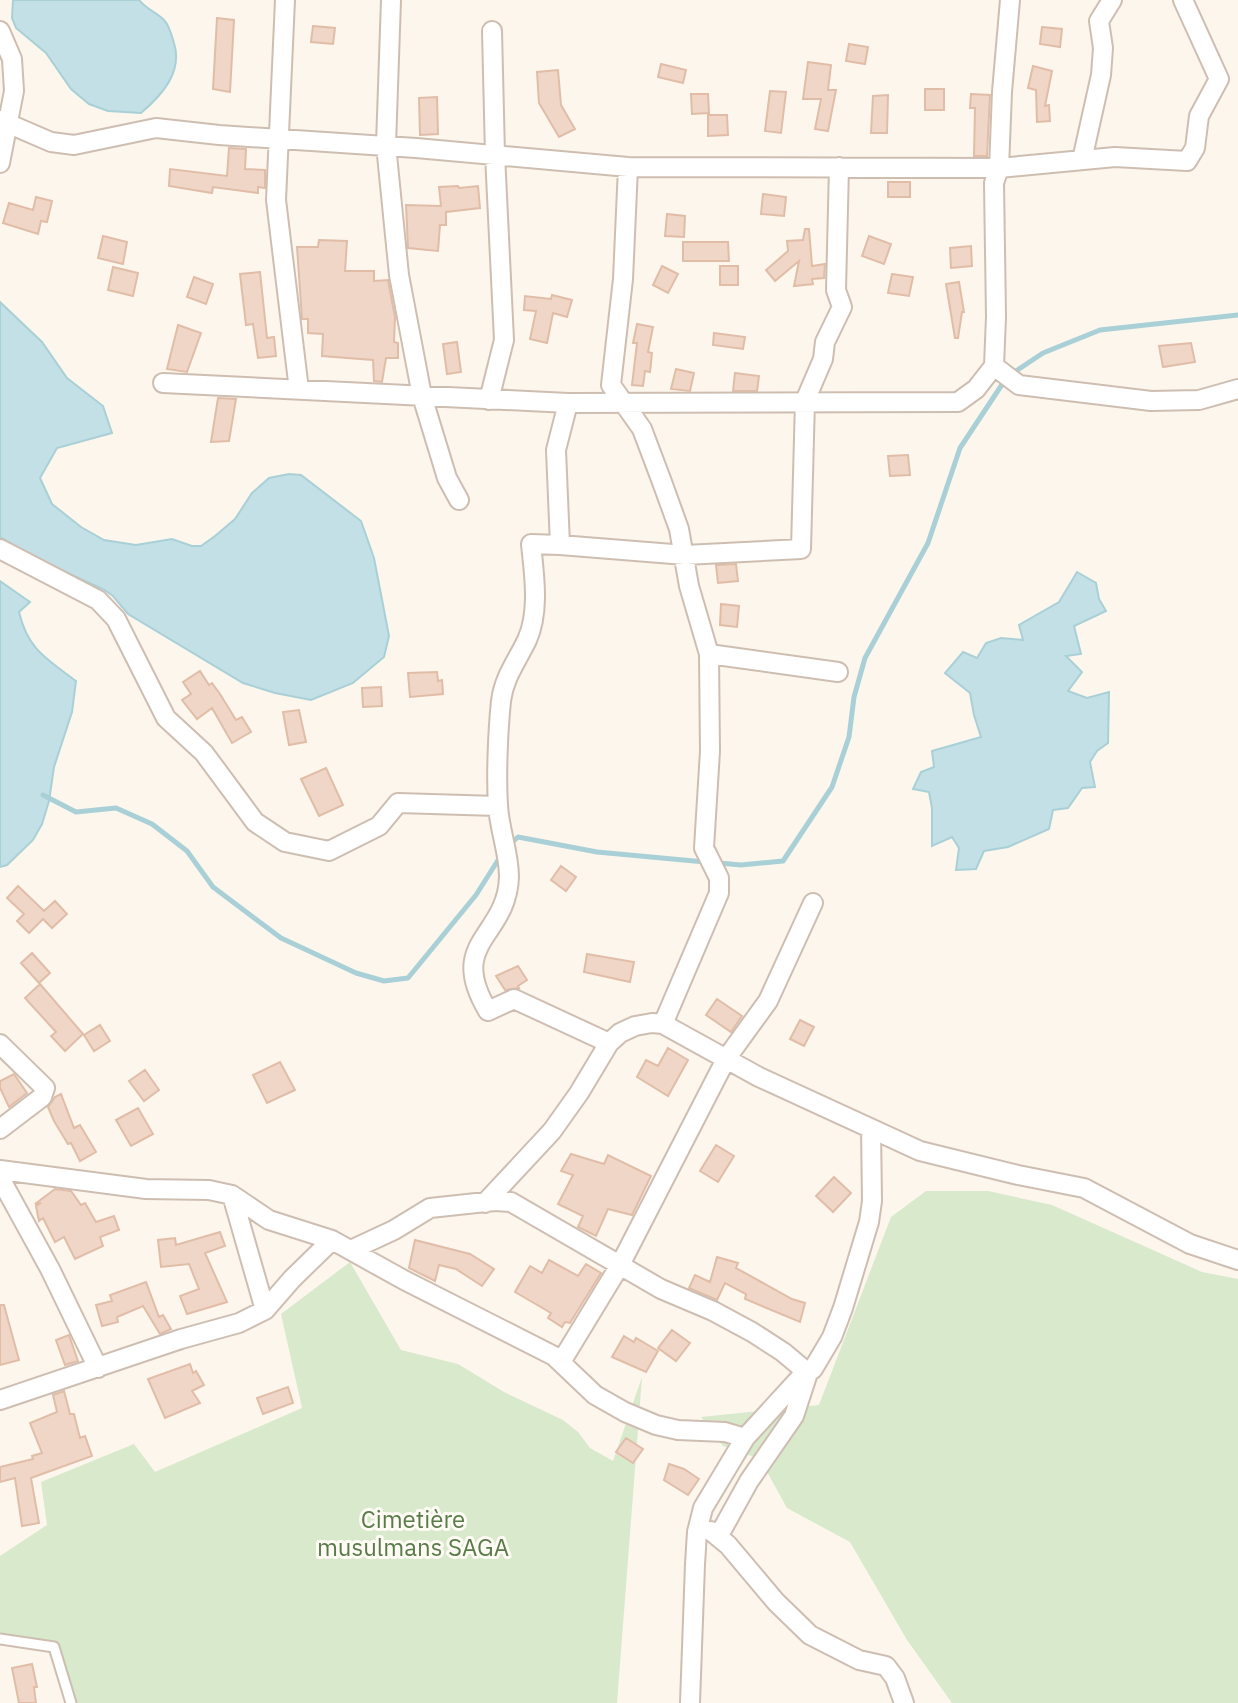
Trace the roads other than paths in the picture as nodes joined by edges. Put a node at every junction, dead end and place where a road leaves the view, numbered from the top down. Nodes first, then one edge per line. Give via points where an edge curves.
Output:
1 (285, 0) edge
2 (391, 0) edge
3 (1010, 0) edge
4 (1112, 0) edge
5 (1183, 0) edge
6 (0, 31) edge
7 (492, 31) dead end
8 (5, 122) edge
9 (280, 139) junction
10 (386, 145) junction
11 (495, 155) junction
12 (1082, 160) junction
13 (0, 163) edge
14 (628, 167) junction
15 (839, 167) junction
16 (999, 168) junction
17 (994, 366) junction
18 (163, 383) dead end
19 (1238, 389) edge
20 (299, 390) junction
21 (422, 396) junction
22 (489, 400) junction
23 (621, 401) junction
24 (805, 401) junction
25 (568, 403) junction
26 (459, 500) dead end
27 (560, 545) junction
28 (0, 549) edge
29 (685, 555) junction
30 (709, 654) junction
31 (838, 672) dead end
32 (497, 806) junction
33 (813, 903) dead end
34 (663, 1024) junction
35 (609, 1043) junction
36 (0, 1044) edge
37 (726, 1059) junction
38 (0, 1129) edge
39 (871, 1129) junction
40 (0, 1170) edge
41 (0, 1178) edge
42 (232, 1195) junction
43 (485, 1203) junction
44 (332, 1240) junction
45 (351, 1250) junction
46 (1238, 1260) edge
47 (620, 1265) junction
48 (265, 1310) junction
49 (561, 1362) junction
50 (98, 1368) junction
51 (808, 1373) junction
52 (0, 1400) edge
53 (745, 1438) junction
54 (700, 1522) junction
55 (718, 1537) junction
56 (0, 1639) edge
57 (71, 1703) edge
58 (690, 1703) edge
59 (904, 1703) edge

1 - 9 street
2 - 10 street
3 - 16 street
4 - 12 street via 1099,21 1101,75
5 - 12 street via 1219,79 1199,116 1192,156 1187,161
6 - 8 street via 12,59 14,91
7 - 11 street
8 - 9 street via 51,142 74,145 156,128
8 - 13 street
9 - 10 street
9 - 20 street via 276,200
10 - 11 street
10 - 21 street via 399,275
11 - 14 street
11 - 22 street via 504,340
12 - 16 street
14 - 15 street
14 - 23 street via 611,385
15 - 16 street
15 - 24 street via 836,290 842,307
16 - 17 street via 994,183
17 - 19 street via 1019,385 1151,401 1199,400
17 - 24 street via 958,402
18 - 20 street
20 - 21 street
21 - 22 street
21 - 26 street
22 - 25 street
23 - 24 street
23 - 25 street
23 - 29 street via 642,429
24 - 29 street via 801,549
25 - 27 street via 556,450
27 - 29 street
27 - 32 street via 531,544 535,598 528,638 509,670 501,700
28 - 32 street via 98,600 116,619 166,718 204,753 255,822 285,842 329,851 379,826 398,803
29 - 30 street
30 - 31 street
30 - 34 street via 704,848 719,878 719,893
32 - 35 street via 509,878 503,904 472,964 479,997 488,1011 514,999
33 - 37 street via 768,1001
34 - 35 street via 635,1026
34 - 37 street
35 - 43 street via 552,1131
36 - 38 street via 45,1088 42,1097
37 - 39 street
37 - 47 street
39 - 46 street via 920,1151 1084,1188 1190,1244
39 - 51 street via 872,1201 865,1239 832,1337
40 - 42 street
41 - 50 street
42 - 44 street via 269,1220
42 - 48 street
43 - 45 street via 430,1208
43 - 47 street via 511,1202
44 - 45 street
44 - 48 street
45 - 49 street
47 - 49 street
47 - 51 street via 752,1332
48 - 50 street
49 - 53 street via 595,1395 656,1425
50 - 52 street
51 - 53 street
51 - 55 street via 794,1416
53 - 54 street
54 - 55 street
54 - 58 street
55 - 59 street via 810,1635 859,1660 886,1666
56 - 57 lane via 54,1647

